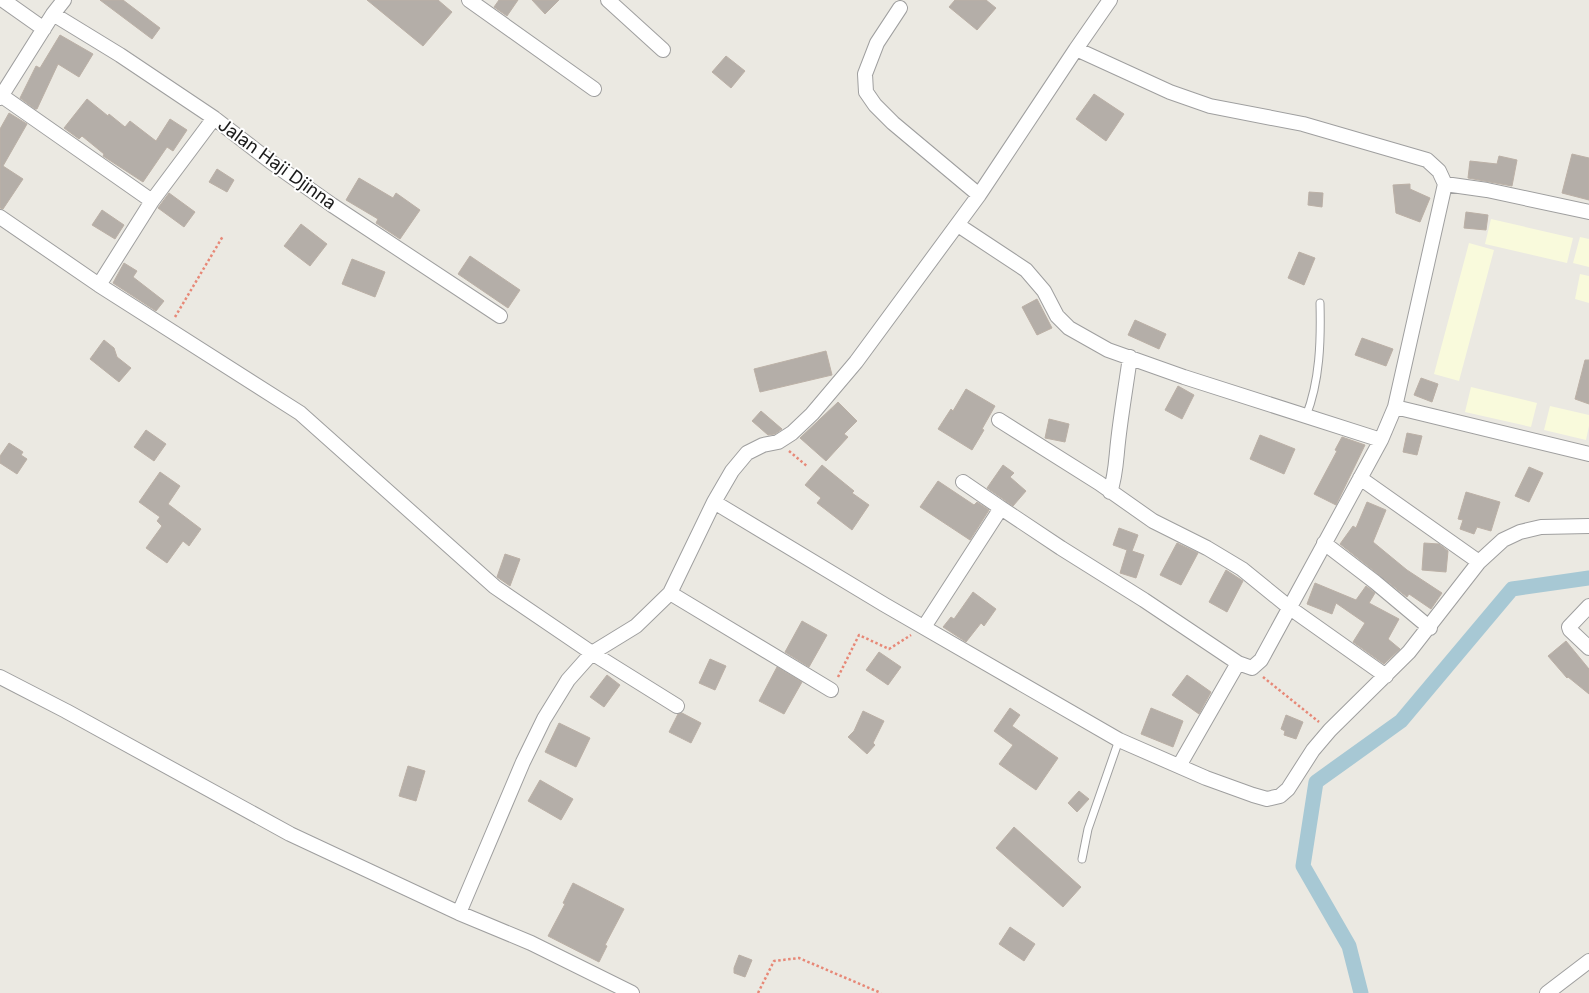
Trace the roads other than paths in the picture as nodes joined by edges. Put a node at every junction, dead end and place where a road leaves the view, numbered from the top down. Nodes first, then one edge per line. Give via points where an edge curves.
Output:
1 (3, 0) edge
2 (64, 0) edge
3 (470, 0) edge
4 (608, 0) edge
5 (1110, 0) edge
6 (900, 8) dead end
7 (54, 14) junction
8 (44, 29) junction
9 (1076, 48) junction
10 (663, 50) dead end
11 (594, 90) dead end
12 (1, 97) edge
13 (214, 118) junction
14 (1445, 184) junction
15 (979, 195) junction
16 (152, 201) junction
17 (1589, 212) edge
18 (0, 217) edge
19 (958, 224) junction
20 (99, 286) junction
21 (1320, 303) dead end
22 (500, 316) dead end
23 (1130, 357) junction
24 (1395, 407) junction
25 (1306, 416) junction
26 (999, 420) dead end
27 (1381, 440) junction
28 (1589, 454) edge
29 (1360, 478) junction
30 (963, 482) dead end
31 (1110, 492) junction
32 (714, 502) junction
33 (1001, 508) junction
34 (1589, 526) edge
35 (1324, 543) junction
36 (1479, 562) junction
37 (670, 593) junction
38 (1589, 606) edge
39 (1290, 608) junction
40 (924, 627) junction
41 (1430, 628) junction
42 (1589, 648) edge
43 (592, 653) junction
44 (1238, 663) junction
45 (1386, 676) junction
46 (0, 677) edge
47 (831, 690) road end
48 (677, 706) dead end
49 (1119, 740) junction
50 (1179, 766) junction
51 (1082, 859) dead end
52 (459, 913) junction
53 (1589, 961) edge
54 (632, 993) edge
55 (1547, 993) edge

1 - 8 street
2 - 7 street
3 - 11 street
4 - 10 street
5 - 9 street
6 - 15 street via 876,44 865,74 866,92 894,123
7 - 8 street
7 - 13 street, Jalan Haji Djinna
8 - 12 street
9 - 14 street via 1170,92 1210,106 1302,124 1427,160 1439,170
9 - 15 street
12 - 16 street
13 - 16 street
13 - 22 street, Jalan Haji Djinna via 332,205
14 - 17 street
14 - 24 street
15 - 19 street
16 - 20 street
18 - 20 street
19 - 23 street via 1026,270 1069,328 1108,350
19 - 32 street via 856,362 812,414 778,442 747,453
20 - 43 street via 300,412 495,586
21 - 25 lane via 1314,397
23 - 25 street
23 - 31 street via 1118,459
24 - 27 street
24 - 28 street
25 - 27 street
26 - 31 street
27 - 29 street
29 - 35 street
29 - 36 street
30 - 33 street
31 - 39 street via 1153,521 1242,569
32 - 37 street
32 - 40 street
33 - 40 street
33 - 44 street
34 - 36 street via 1541,527 1520,532 1503,540
35 - 39 street
35 - 41 street
36 - 41 street
37 - 43 street via 636,626
37 - 47 street
38 - 42 street via 1569,627
39 - 44 street via 1261,660 1252,668
39 - 45 street
40 - 49 street
41 - 45 street
43 - 48 street
43 - 52 street via 568,680 544,719
44 - 50 street
45 - 50 street via 1330,730 1280,796 1253,796
46 - 52 street via 290,834
49 - 50 street
49 - 51 lane via 1088,829
52 - 54 street via 531,943
53 - 55 street

